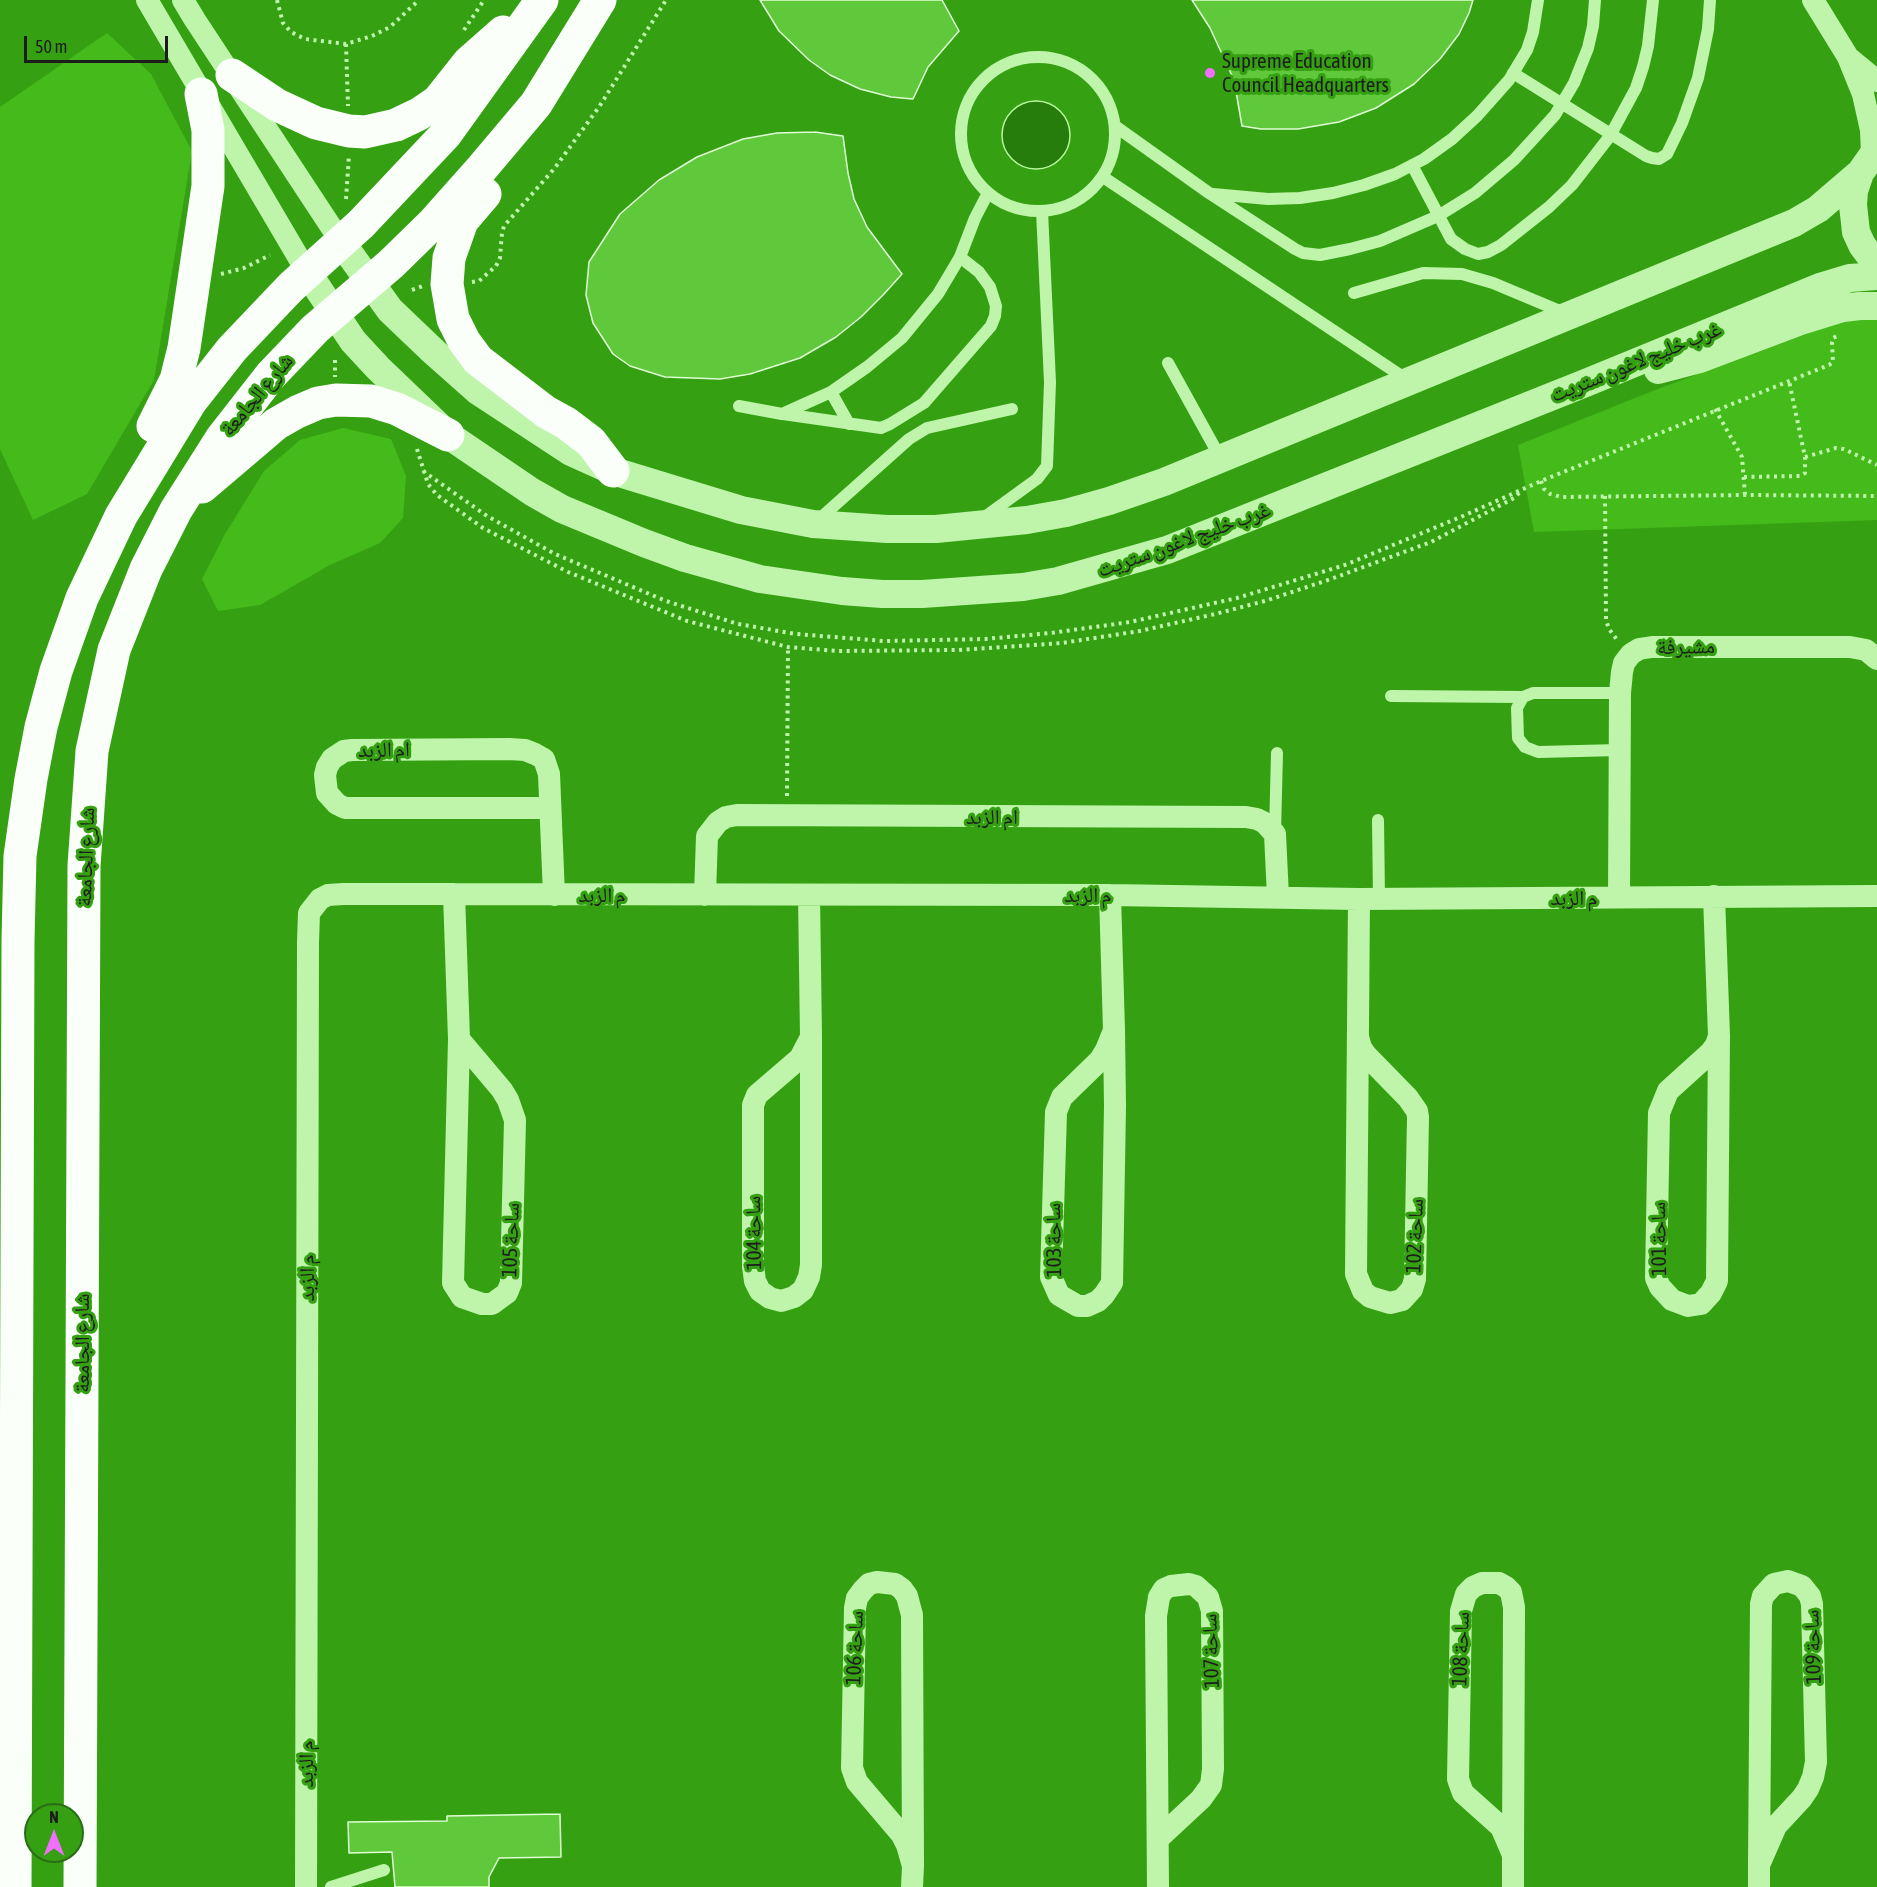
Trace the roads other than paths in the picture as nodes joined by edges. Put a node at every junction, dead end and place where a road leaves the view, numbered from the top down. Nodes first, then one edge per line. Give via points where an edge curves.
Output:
1 (147, 0) edge
2 (183, 0) edge
3 (600, 0) edge
4 (1538, 0) edge
5 (1596, 0) edge
6 (1653, 0) edge
7 (1710, 0) edge
8 (1813, 0) edge
9 (537, 7) edge
10 (1848, 57) junction
11 (1513, 73) junction
12 (232, 75) junction
13 (1877, 81) edge
14 (201, 94) junction
15 (536, 104) junction
16 (1562, 105) junction
17 (1115, 126) junction
18 (1611, 134) junction
19 (1870, 158) edge
20 (1412, 165) junction
21 (1103, 177) junction
22 (988, 193) junction
23 (1209, 193) junction
24 (1042, 212) junction
25 (1438, 216) junction
26 (341, 242) junction
27 (960, 257) junction
28 (1877, 265) edge
29 (307, 272) junction
30 (1877, 276) edge
31 (369, 283) junction
32 (1354, 293) dead end
33 (1877, 306) edge
34 (333, 313) junction
35 (1571, 315) junction
36 (1168, 363) dead end
37 (1410, 382) junction
38 (1588, 382) junction
39 (831, 392) junction
40 (739, 406) dead end
41 (1012, 409) dead end
42 (782, 414) junction
43 (849, 424) junction
44 (448, 435) junction
45 (1221, 460) junction
46 (613, 471) junction
47 (139, 484) junction
48 (176, 510) junction
49 (813, 524) junction
50 (969, 527) junction
51 (1877, 659) edge
52 (1620, 693) junction
53 (1391, 696) dead end
54 (1523, 697) junction
55 (1620, 750) junction
56 (1276, 753) dead end
57 (550, 808) junction
58 (1378, 820) dead end
59 (1275, 834) junction
60 (454, 894) junction
61 (554, 895) junction
62 (705, 895) junction
63 (809, 895) junction
64 (1110, 895) junction
65 (1278, 897) junction
66 (1620, 897) junction
67 (1714, 897) junction
68 (1877, 897) edge
69 (1369, 898) junction
70 (1114, 1030) junction
71 (1719, 1036) junction
72 (811, 1037) junction
73 (1358, 1037) junction
74 (459, 1039) junction
75 (1159, 1838) junction
76 (1513, 1855) junction
77 (384, 1870) dead end
78 (913, 1876) edge
79 (1759, 1876) edge
80 (15, 1887) edge
81 (80, 1887) edge
82 (306, 1887) edge
83 (331, 1887) edge
84 (1158, 1887) edge
85 (1513, 1887) edge

1 - 14 street
2 - 12 street
3 - 15 main road, شارع الجامعة
4 - 11 lane via 1527,50
5 - 16 lane via 1588,48
6 - 18 lane via 1643,67
7 - 18 lane via 1698,78 1666,154 1652,158
8 - 10 street
9 - 12 main road via 469,62 438,101 396,125 365,132 316,123 277,105
9 - 26 main road via 445,135
10 - 13 street
10 - 19 street via 1868,110
11 - 16 lane
11 - 20 lane via 1494,99 1452,139
12 - 26 street
14 - 29 street
14 - 47 main road via 208,130 208,186 184,348 176,380 142,458
15 - 31 main road, شارع الجامعة via 434,222
15 - 46 main road via 501,175 462,221 449,258 447,284 453,320 478,360 591,442
16 - 18 lane
16 - 25 lane via 1514,160
17 - 21 lane via 1113,153
17 - 22 lane via 1110,105 1084,72 1044,57 1002,66 971,96 963,115 964,158
17 - 23 lane
18 - 25 lane via 1572,185 1524,228 1488,252 1473,252 1451,239
19 - 28 street via 1854,191 1853,218 1862,245
19 - 35 street via 1818,209 1794,223
20 - 23 lane via 1364,185 1322,195 1268,199
20 - 25 lane
21 - 24 lane via 1076,201
21 - 37 lane
22 - 24 lane via 1004,204
22 - 27 lane
23 - 25 lane via 1295,249 1311,255 1380,241
24 - 50 lane via 1050,382 1047,466 1024,489
26 - 29 main road
26 - 31 street
27 - 39 lane via 938,294 902,338
27 - 43 lane via 979,272 994,296 991,326 924,403 881,428
29 - 34 street, غرب خليج لاغون ستريت
29 - 47 main road via 213,371
30 - 38 street, غرب خليج لاغون ستريت via 1850,278 1820,287
31 - 34 main road, شارع الجامعة
31 - 46 street via 404,325 478,391 571,452
32 - 35 lane via 1423,273 1462,274
33 - 38 street via 1843,308 1690,362 1621,379
34 - 44 street, غرب خليج لاغون ستريت via 378,368
34 - 48 main road, شارع الجامعة via 278,367 246,406
35 - 37 street
36 - 45 lane
37 - 45 street
38 - 44 street, غرب خليج لاغون ستريت via 1167,550 1058,581 922,594 796,585 685,558 562,508
39 - 42 lane
39 - 43 lane
40 - 42 lane
41 - 49 lane via 927,428 909,439
42 - 43 lane
44 - 48 main road via 397,409 371,401 318,403 276,424
45 - 50 street via 1109,501 1026,520
46 - 49 street via 741,510
47 - 80 main road via 82,598 56,671 41,727 20,856
48 - 81 main road, شارع الجامعة via 146,569 114,650 92,751 88,805 83,937
49 - 50 street via 887,529
51 - 52 street, مشيرفة via 1866,650 1850,647 1652,647 1639,649 1624,663
52 - 54 lane via 1533,693
52 - 55 street, مشيرفة
53 - 54 lane
54 - 55 lane via 1517,708 1518,738 1524,747 1538,752
55 - 66 street, مشيرفة
56 - 59 lane
57 - 57 street, ام الزبد via 544,759 525,750 344,751 332,759 325,775 327,793 345,808
57 - 61 street, ام الزبد
58 - 69 lane
59 - 62 street, ام الزبد via 1265,823 1246,817 726,817 707,836
59 - 65 street
60 - 61 street, م الزبد
60 - 74 street, ساحة 105
60 - 82 street, م الزبد via 328,895 309,913
61 - 62 street, م الزبد
62 - 63 street, م الزبد
63 - 64 street, م الزبد
63 - 72 street, ساحة 104
64 - 65 street, م الزبد
64 - 70 street, ساحة 103
65 - 69 street, م الزبد
66 - 67 street, م الزبد
66 - 69 street, م الزبد
67 - 68 street, م الزبد
67 - 71 street, ساحة 101
69 - 73 street, ساحة 102
70 - 70 street, ساحة 103 via 1100,1060 1062,1097 1056,1112 1051,1277 1059,1295 1078,1306 1098,1301 1112,1282
71 - 71 street, ساحة 101 via 1717,1281 1701,1304 1688,1306 1672,1300 1656,1278 1659,1113 1668,1091 1710,1053
72 - 72 street, ساحة 104 via 811,1265 803,1290 782,1301 760,1291 755,1281 753,1105 764,1088 800,1058
73 - 73 street, ساحة 102 via 1366,1055 1408,1098 1418,1117 1415,1279 1402,1300 1390,1303 1370,1298 1356,1274
74 - 74 street, ساحة 105 via 453,1282 462,1297 492,1304 507,1293 511,1284 515,1120 502,1090
75 - 75 street, ساحة 107 via 1201,1798 1211,1785 1213,1769 1212,1611 1208,1597 1189,1584 1164,1589 1157,1607
75 - 84 street, ساحة 107
76 - 76 street, ساحة 108 via 1513,1599 1511,1592 1499,1583 1482,1583 1467,1594 1461,1611 1458,1779 1463,1792 1501,1827
76 - 85 street, ساحة 108
77 - 83 lane
78 - 78 street, ساحة 106 via 910,1605 895,1584 877,1582 863,1590 855,1608 852,1768 857,1782 902,1835
79 - 79 street, ساحة 109 via 1776,1826 1808,1789 1816,1762 1812,1604 1802,1586 1788,1581 1768,1589 1761,1604

